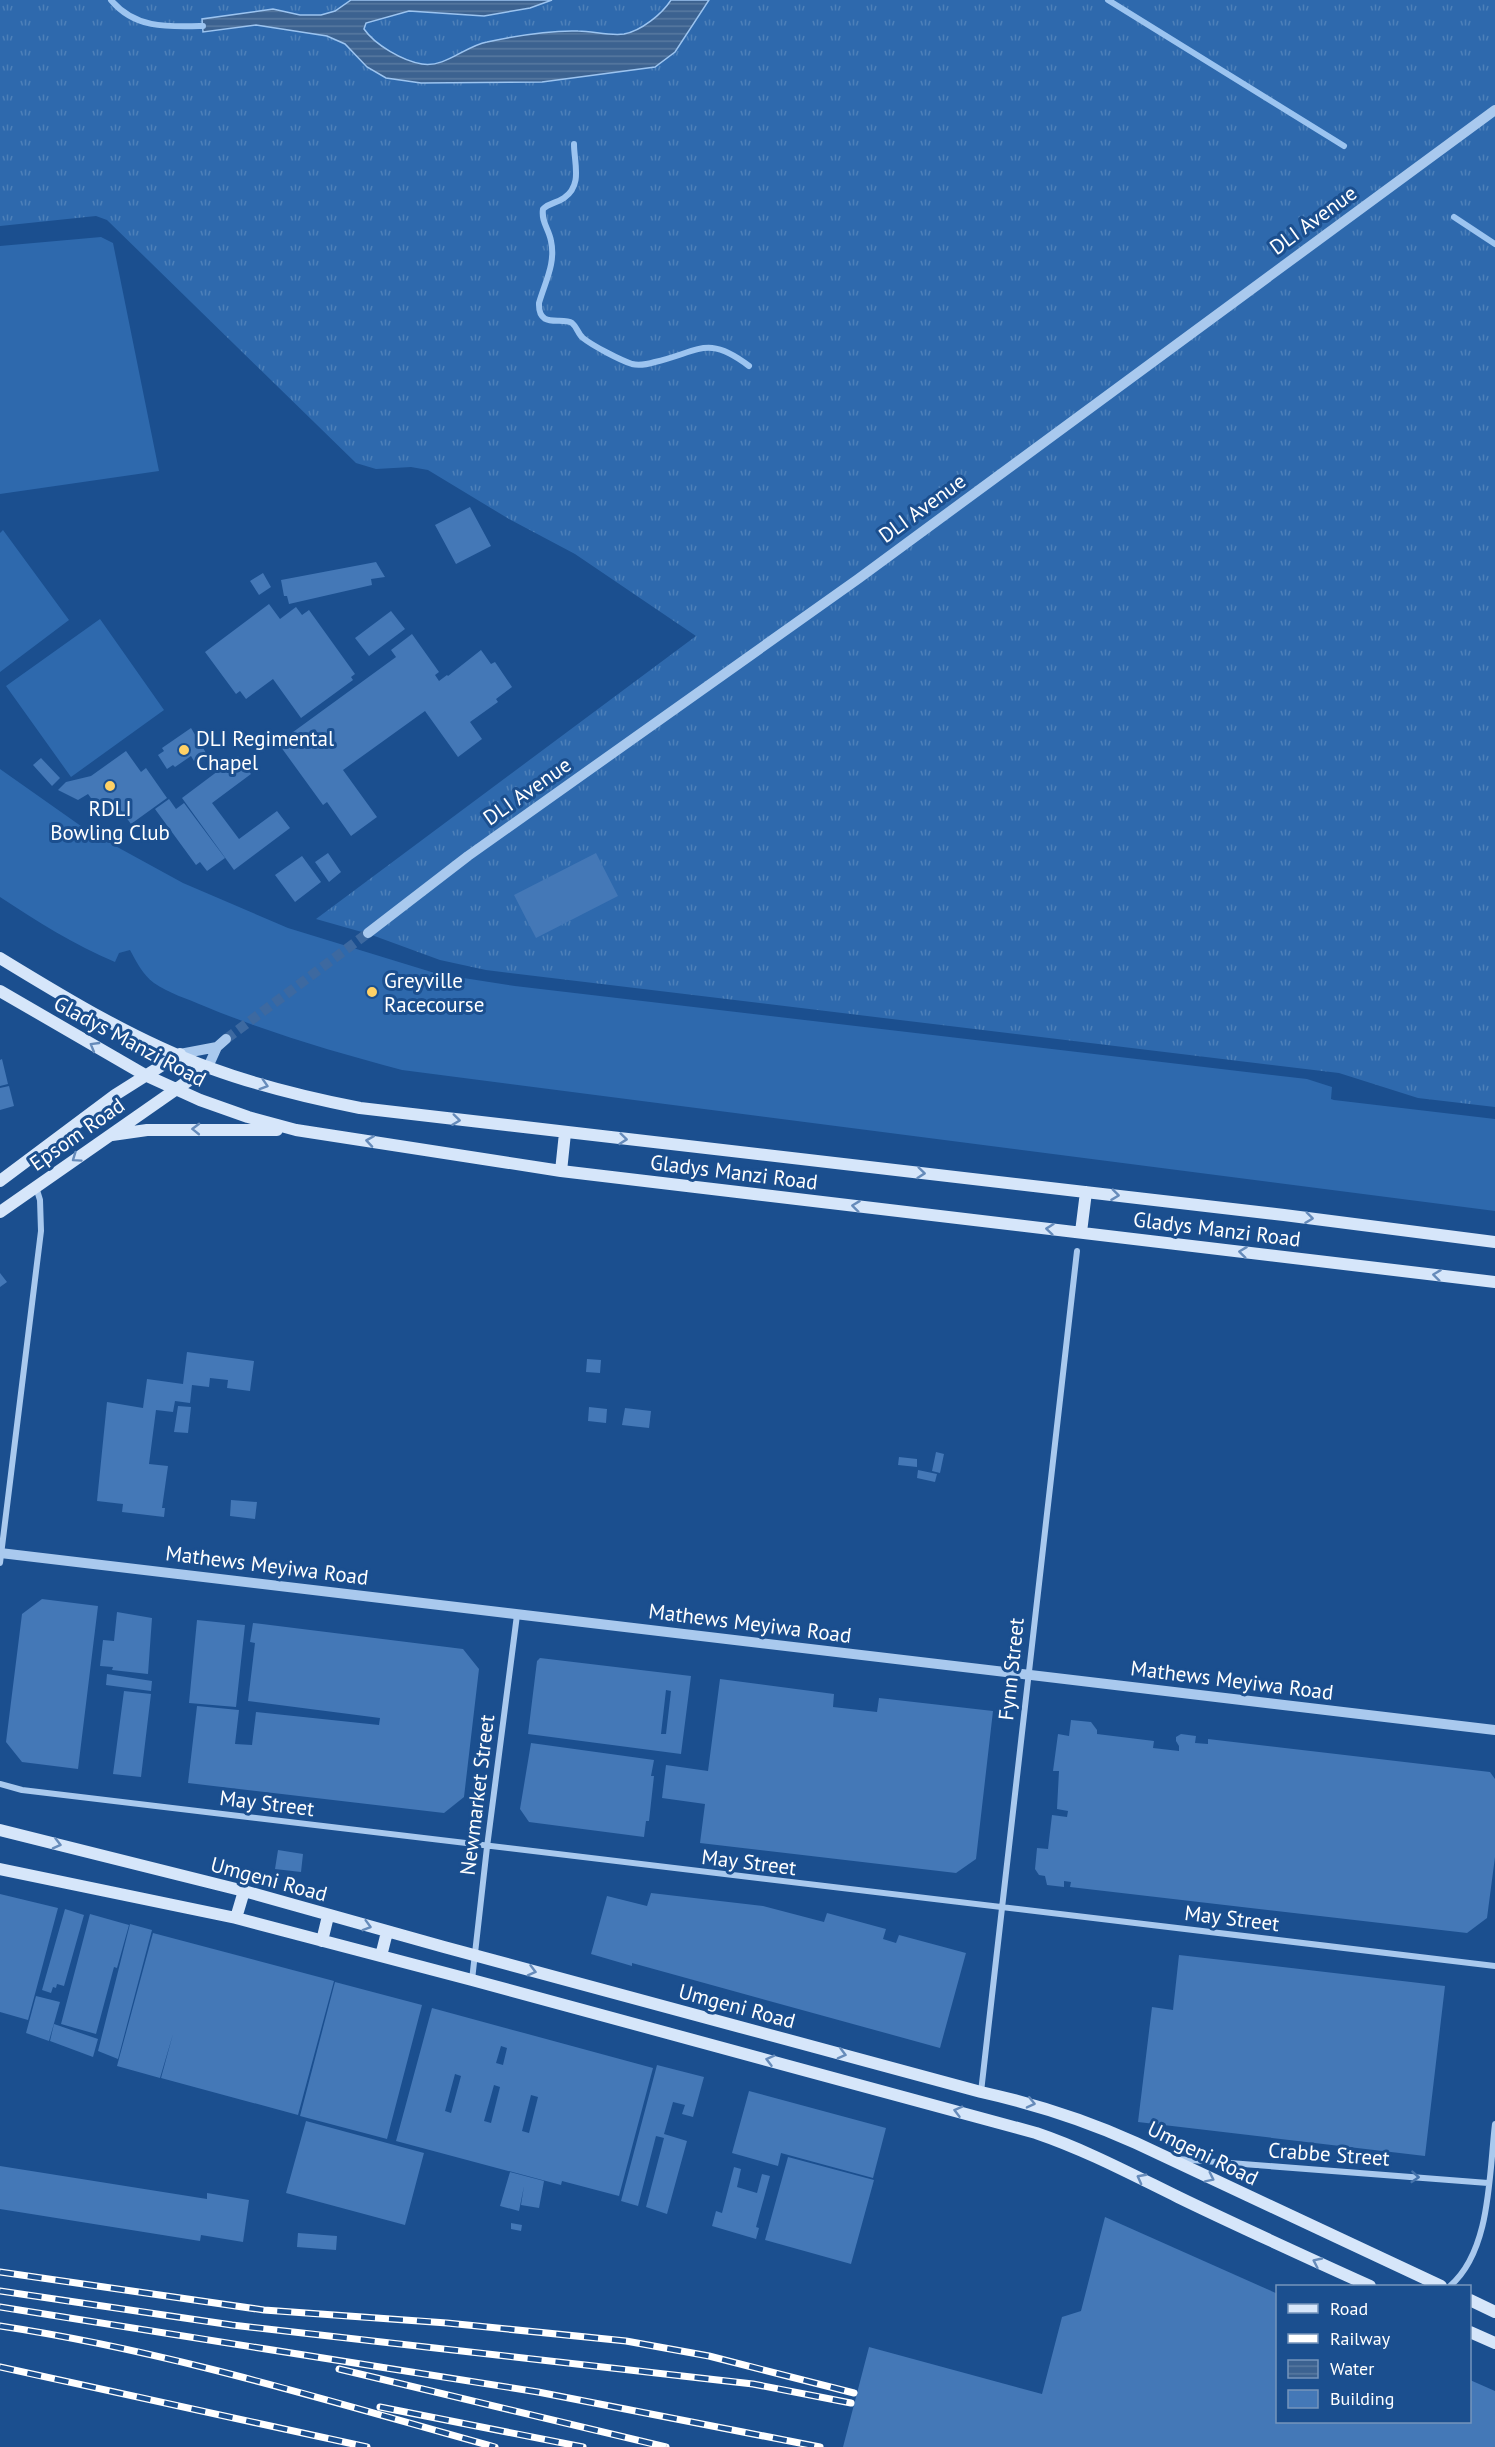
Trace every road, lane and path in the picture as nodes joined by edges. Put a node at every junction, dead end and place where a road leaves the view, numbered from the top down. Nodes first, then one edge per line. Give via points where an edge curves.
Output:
1 (1495, 110) edge
2 (368, 933) tunnel mouth
3 (0, 958) edge
4 (0, 991) edge
5 (226, 1039) tunnel mouth
6 (217, 1047) junction
7 (180, 1054) junction
8 (208, 1067) junction
9 (145, 1075) junction
10 (176, 1089) junction
11 (296, 1130) junction
12 (565, 1133) junction
13 (108, 1136) junction
14 (561, 1171) junction
15 (0, 1181) edge
16 (36, 1186) junction
17 (1086, 1192) junction
18 (0, 1212) edge
19 (1081, 1232) junction
20 (1495, 1242) edge
21 (1077, 1251) dead end
22 (1495, 1282) edge
23 (0, 1556) edge
24 (517, 1615) junction
25 (1027, 1676) junction
26 (1495, 1730) edge
27 (0, 1784) edge
28 (0, 1830) edge
29 (487, 1847) junction
30 (0, 1869) edge
31 (244, 1891) junction
32 (1003, 1908) junction
33 (328, 1916) junction
34 (236, 1918) junction
35 (387, 1932) junction
36 (322, 1941) junction
37 (381, 1956) junction
38 (475, 1956) junction
39 (1495, 1966) edge
40 (472, 1980) junction
41 (981, 2092) junction
42 (1495, 2124) edge
43 (1168, 2158) junction
44 (1488, 2182) junction
45 (1368, 2285) edge
46 (1439, 2285) edge
47 (1451, 2285) edge
48 (1471, 2300) edge
49 (1495, 2312) edge
50 (1471, 2332) edge
51 (1495, 2343) edge

1 - 2 street, DLI Avenue via 858,579 468,856
3 - 7 main road, Gladys Manzi Road via 58,994
9 -> 4 main road, Gladys Manzi Road
5 - 6 street
6 - 7 street
6 - 8 street
7 - 8 main road, Gladys Manzi Road
7 - 9 main road, Epsom Road
8 - 10 main road, Epsom Road
8 -> 12 main road, Gladys Manzi Road via 303,1097 360,1108
9 - 10 main road, Gladys Manzi Road
9 - 15 main road, Epsom Road
10 - 11 main road, Gladys Manzi Road via 248,1118
10 - 13 main road, Epsom Road
11 -> 13 main road via 147,1130
14 -> 11 main road, Gladys Manzi Road
12 - 14 main road
12 -> 17 main road, Gladys Manzi Road
13 -> 16 main road, Epsom Road
19 -> 14 main road, Gladys Manzi Road
16 - 18 main road, Epsom Road
16 - 23 street via 41,1231
17 - 19 main road
17 -> 20 main road, Gladys Manzi Road
22 -> 19 main road, Gladys Manzi Road
21 - 25 street, Fynn Street
23 - 24 street, Mathews Meyiwa Road
24 - 25 street, Mathews Meyiwa Road
24 - 29 street, Newmarket Street
25 - 26 street, Mathews Meyiwa Road
25 - 32 street, Fynn Street
27 - 29 street, May Street via 22,1790
28 -> 31 main road, Umgeni Road
29 - 32 street, May Street
29 - 38 street, Newmarket Street
30 - 34 main road, Umgeni Road
31 - 33 main road, Umgeni Road
31 - 34 main road
32 - 39 street, May Street
32 - 41 street, Fynn Street
33 -> 35 main road, Umgeni Road
33 - 36 main road
34 - 36 main road, Umgeni Road
35 - 37 main road
35 - 38 main road, Umgeni Road
36 - 37 main road, Umgeni Road
37 - 40 main road, Umgeni Road
38 - 40 street, Newmarket Street
38 -> 41 main road, Umgeni Road
45 -> 40 main road, Umgeni Road via 1063,2143
41 -> 43 main road, Umgeni Road via 1092,2122
42 - 44 street
43 -> 44 street, Crabbe Street
43 -> 46 main road, Umgeni Road
44 - 47 street via 1477,2246 1468,2266
48 - 49 main road
50 - 51 main road

